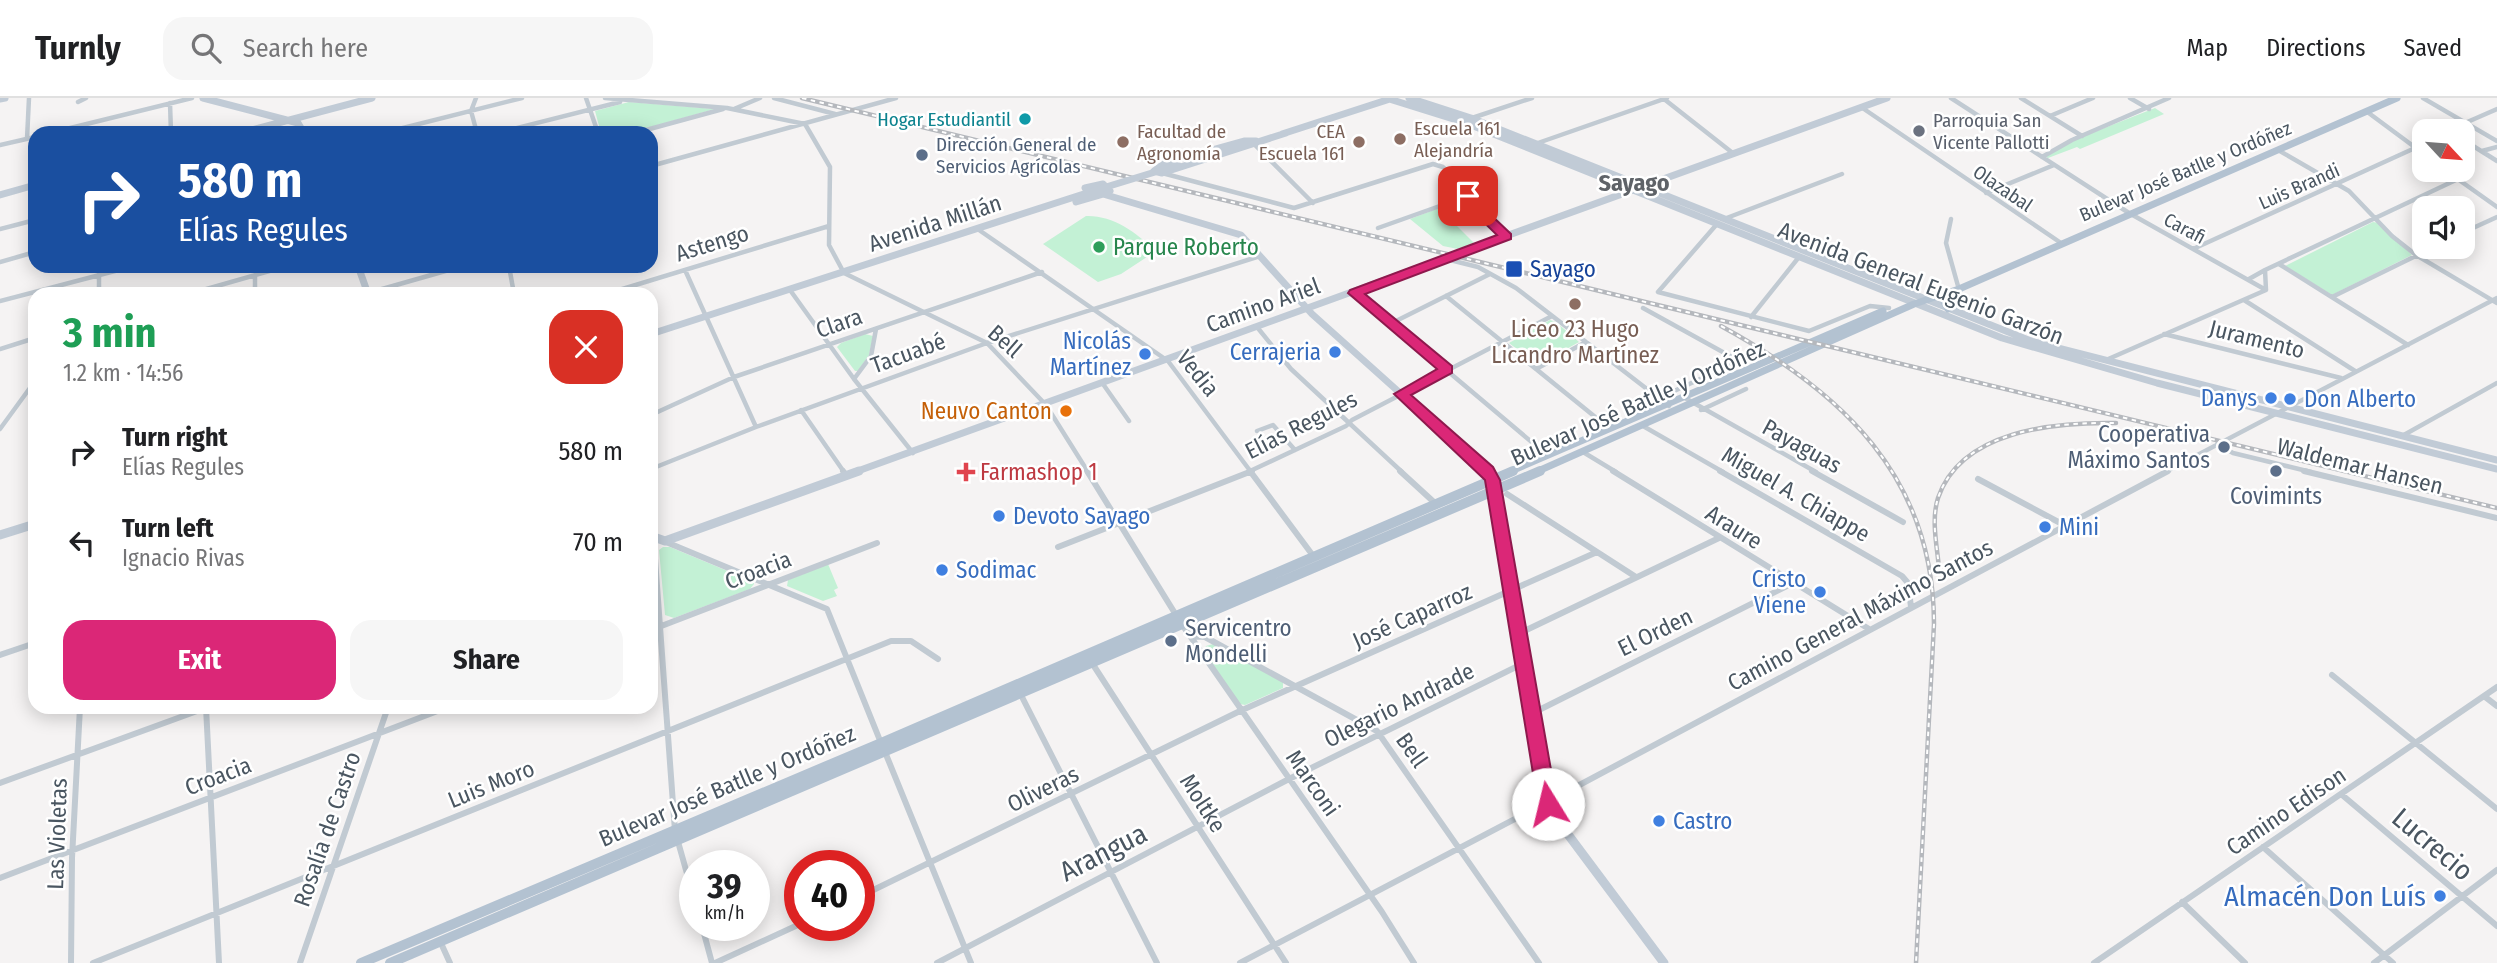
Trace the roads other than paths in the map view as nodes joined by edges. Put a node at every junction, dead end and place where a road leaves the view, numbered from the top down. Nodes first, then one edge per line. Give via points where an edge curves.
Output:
1 (29, 98) edge
2 (86, 98) edge
3 (192, 98) edge
4 (202, 98) edge
5 (372, 98) edge
6 (476, 98) edge
7 (522, 98) edge
8 (586, 98) edge
9 (605, 98) edge
10 (635, 98) edge
11 (774, 98) edge
12 (896, 98) edge
13 (1390, 98) edge
14 (1409, 98) edge
15 (1532, 98) edge
16 (1666, 98) edge
17 (1887, 98) edge
18 (1951, 98) edge
19 (2021, 98) edge
20 (2093, 98) edge
21 (2130, 98) edge
22 (2169, 98) edge
23 (2396, 98) edge
24 (2423, 98) edge
25 (757, 99) edge
26 (627, 100) junction
27 (78, 102) dead end
28 (170, 103) junction
29 (1861, 107) junction
30 (727, 108) junction
31 (2497, 108) edge
32 (590, 109) junction
33 (734, 109) junction
34 (2149, 109) junction
35 (471, 111) junction
36 (2365, 111) junction
37 (838, 115) junction
38 (2050, 116) junction
39 (1471, 118) junction
40 (2458, 119) edge
41 (2474, 119) edge
42 (289, 120) junction
43 (805, 124) junction
44 (83, 126) edge
45 (171, 126) edge
46 (266, 126) edge
47 (300, 126) edge
48 (411, 126) edge
49 (475, 126) edge
50 (525, 126) edge
51 (596, 126) edge
52 (658, 127) edge
53 (2475, 129) edge
54 (2082, 136) junction
55 (27, 139) joint
56 (2497, 141) edge
57 (1256, 143) junction
58 (1535, 144) junction
59 (0, 145) edge
60 (2412, 145) edge
61 (2475, 147) edge
62 (2497, 147) edge
63 (2278, 150) junction
64 (2412, 150) edge
65 (2482, 151) junction
66 (1734, 154) junction
67 (2042, 157) junction
68 (2497, 161) edge
69 (658, 164) edge
70 (2054, 165) junction
71 (1162, 173) joint
72 (1842, 174) dead end
73 (2452, 182) edge
74 (2462, 182) edge
75 (2337, 184) junction
76 (28, 187) edge
77 (1643, 187) junction
78 (1634, 191) junction
79 (1986, 193) junction
80 (1109, 194) junction
81 (0, 195) edge
82 (1465, 197) junction
83 (1313, 203) junction
84 (2497, 207) edge
85 (2129, 214) junction
86 (2497, 217) edge
87 (1951, 219) dead end
88 (2376, 219) junction
89 (28, 222) edge
90 (1720, 222) junction
91 (829, 226) junction
92 (2475, 227) edge
93 (1378, 228) dead end
94 (0, 229) edge
95 (980, 230) junction
96 (970, 233) junction
97 (1506, 237) junction
98 (2061, 243) junction
99 (2193, 248) junction
100 (2412, 252) edge
101 (28, 254) edge
102 (1260, 256) junction
103 (1798, 257) junction
104 (2412, 257) edge
105 (1446, 259) junction
106 (2423, 259) edge
107 (0, 262) edge
108 (2279, 264) junction
109 (685, 270) junction
110 (2265, 270) junction
111 (1042, 272) junction
112 (107, 273) edge
113 (262, 273) edge
114 (439, 273) edge
115 (844, 273) junction
116 (1490, 274) junction
117 (99, 275) junction
118 (255, 275) junction
119 (1987, 276) junction
120 (2249, 278) junction
121 (1958, 286) junction
122 (53, 287) edge
123 (99, 287) edge
124 (213, 287) edge
125 (255, 287) edge
126 (392, 287) edge
127 (629, 287) edge
128 (790, 290) junction
129 (2266, 290) junction
130 (1355, 293) junction
131 (28, 294) edge
132 (1945, 295) junction
133 (1446, 296) junction
134 (2332, 297) junction
135 (2244, 300) junction
136 (2496, 300) edge
137 (0, 301) edge
138 (1916, 301) junction
139 (1643, 307) dead end
140 (1889, 308) junction
141 (1094, 309) junction
142 (1307, 309) junction
143 (1948, 309) junction
144 (924, 313) junction
145 (1552, 316) junction
146 (706, 317) junction
147 (1751, 317) junction
148 (1392, 323) junction
149 (1257, 327) junction
150 (876, 329) junction
151 (658, 332) edge
152 (2164, 334) junction
153 (28, 340) edge
154 (1502, 342) junction
155 (1586, 342) junction
156 (986, 343) junction
157 (829, 345) junction
158 (2408, 345) junction
159 (0, 349) edge
160 (1168, 361) junction
161 (2106, 362) junction
162 (1536, 369) junction
163 (1447, 370) junction
164 (2355, 371) junction
165 (734, 377) junction
166 (2341, 378) junction
167 (854, 379) junction
168 (2497, 383) edge
169 (1103, 384) junction
170 (862, 388) junction
171 (1746, 388) dead end
172 (28, 391) edge
173 (1401, 394) junction
174 (1659, 398) junction
175 (1688, 401) junction
176 (1046, 405) junction
177 (2288, 407) junction
178 (1671, 408) junction
179 (801, 410) junction
180 (1701, 410) junction
181 (658, 412) edge
182 (2277, 412) junction
183 (1129, 421) dead end
184 (1349, 423) junction
185 (1643, 426) junction
186 (756, 427) junction
187 (0, 429) edge
188 (1610, 429) junction
189 (1256, 431) dead end
190 (2402, 436) junction
191 (2217, 444) junction
192 (1295, 450) junction
193 (1583, 452) junction
194 (913, 453) junction
195 (1547, 455) junction
196 (2497, 460) edge
197 (658, 465) edge
198 (2497, 469) edge
199 (1251, 471) junction
200 (847, 476) junction
201 (1978, 478) dead end
202 (1494, 484) junction
203 (1507, 494) dead end
204 (1436, 504) junction
205 (2497, 518) edge
206 (1903, 522) dead end
207 (1118, 524) junction
208 (2064, 525) junction
209 (28, 526) edge
210 (0, 535) edge
211 (658, 538) edge
212 (1719, 538) junction
213 (665, 541) junction
214 (877, 543) dead end
215 (658, 544) edge
216 (1058, 547) dead end
217 (1597, 552) junction
218 (1314, 557) junction
219 (1636, 577) junction
220 (1793, 583) junction
221 (769, 584) junction
222 (1512, 590) junction
223 (658, 603) edge
224 (1911, 607) junction
225 (1179, 620) junction
226 (660, 626) junction
227 (1869, 629) junction
228 (1520, 633) junction
229 (1190, 636) junction
230 (28, 645) edge
231 (1111, 649) junction
232 (0, 655) edge
233 (847, 658) junction
234 (939, 659) dead end
235 (1091, 663) junction
236 (1524, 663) junction
237 (2332, 675) dead end
238 (1297, 686) junction
239 (2497, 687) edge
240 (1020, 693) junction
241 (2484, 696) junction
242 (2497, 706) edge
243 (1240, 711) junction
244 (1533, 713) junction
245 (80, 714) edge
246 (188, 714) edge
247 (207, 714) edge
248 (386, 714) edge
249 (430, 714) edge
250 (668, 730) junction
251 (379, 734) junction
252 (1380, 734) junction
253 (2414, 744) junction
254 (883, 747) junction
255 (78, 755) junction
256 (1151, 755) junction
257 (1289, 779) junction
258 (0, 783) edge
259 (1072, 794) junction
260 (2341, 794) junction
261 (209, 798) junction
262 (1548, 804) junction
263 (2497, 809) edge
264 (1198, 827) junction
265 (676, 835) junction
266 (2263, 847) junction
267 (1460, 849) junction
268 (72, 850) junction
269 (680, 850) edge
270 (931, 864) junction
271 (333, 868) junction
272 (2497, 870) edge
273 (1110, 872) junction
274 (0, 878) edge
275 (875, 890) edge
276 (1371, 896) junction
277 (2462, 897) junction
278 (2182, 902) junction
279 (216, 913) junction
280 (2497, 926) edge
281 (784, 931) edge
282 (707, 941) edge
283 (440, 942) junction
284 (1275, 945) junction
285 (965, 948) junction
286 (2384, 955) junction
287 (71, 963) edge
288 (93, 963) edge
289 (219, 963) edge
290 (300, 963) edge
291 (361, 963) edge
292 (390, 963) edge
293 (450, 963) edge
294 (714, 963) edge
295 (937, 963) edge
296 (971, 963) edge
297 (1157, 963) edge
298 (1240, 963) edge
299 (1286, 963) edge
300 (1414, 963) edge
301 (1539, 963) edge
302 (1664, 963) edge
303 (2095, 963) edge
304 (2245, 963) edge
305 (2374, 963) edge
306 (2393, 963) edge

1 - 55 street
2 - 27 street
3 - 28 street
4 - 42 main road
5 - 42 main road
6 - 35 street
7 - 35 street
8 - 32 street
9 - 26 street
10 - 26 street
11 - 37 street
12 - 37 street
13 - 57 main road
13 - 78 main road, Avenida General Eugenio Garzón via 1466,123
14 - 39 main road, Avenida General Eugenio Garzón
15 - 39 street
16 - 58 street
16 - 66 street
17 - 29 main road, Camino Ariel
18 - 67 street, Carafi
19 - 38 street
20 - 38 street
21 - 34 street
22 - 34 street
23 - 36 main road, Bulevar José Batlle y Ordóñez
24 - 40 street
25 - 33 street
26 - 30 street
26 - 32 street
28 - 44 street
28 - 45 street
29 - 66 main road, Camino Ariel
29 - 79 street, Olazabal
30 - 33 street
30 - 52 street
31 - 41 street
32 - 50 street
32 - 51 street
33 - 43 street
34 - 54 street
35 - 48 street
35 - 49 street
36 - 60 street
36 - 63 main road, Bulevar José Batlle y Ordóñez
37 - 43 street
38 - 54 street
39 - 58 main road, Avenida General Eugenio Garzón
42 - 46 main road
42 - 47 main road
43 - 69 street
43 - 91 street via 830,167
53 - 56 street
54 - 67 street
55 - 59 street
57 - 71 main road
57 - 83 street
57 - 95 main road, Avenida Millán, bridge
58 - 77 main road, Avenida General Eugenio Garzón
61 - 65 street
62 - 65 street
63 - 75 street
63 - 85 main road, Bulevar José Batlle y Ordóñez
64 - 75 street, Luis Brandi
65 - 68 street
66 - 77 main road, Camino Ariel
67 - 70 street, Carafi
70 - 79 street
70 - 85 street, Carafi
71 - 83 street via 1290,208
72 - 90 street
73 - 88 street
74 - 84 street
75 - 88 street
75 - 99 street, Luis Brandi
76 - 81 main road
77 - 78 main road, Camino Ariel
77 - 90 main road, Avenida General Eugenio Garzón
78 - 90 main road, Avenida General Eugenio Garzón
78 - 97 main road, Camino Ariel
79 - 98 street, Olazabal
80 - 95 main road
80 - 96 main road via 1105,185 1095,185 1020,210
80 - 102 main road via 1233,231
82 - 83 street via 1468,191 1443,167 1431,164
82 - 93 street
82 - 97 street
85 - 98 main road, Bulevar José Batlle y Ordóñez
85 - 99 street, Carafi
86 - 92 street
87 - 121 street via 1946,243
88 - 100 street
88 - 108 street
89 - 94 street
90 - 103 main road, Avenida General Eugenio Garzón
90 - 138 main road, Avenida General Eugenio Garzón
90 - 147 street via 1658,292
91 - 109 street, Astengo
91 - 115 street via 830,247
95 - 96 main road, Avenida Millán
95 - 111 street, Vedia
96 - 115 main road, Avenida Millán
97 - 105 main road, Camino Ariel
98 - 119 main road, Bulevar José Batlle y Ordóñez
99 - 120 street, Carafi
101 - 107 street
102 - 141 street, Tacuabé
102 - 142 main road
103 - 138 main road, Avenida General Eugenio Garzón
103 - 147 street
104 - 134 street
105 - 116 street
105 - 130 main road, Camino Ariel
106 - 136 street
108 - 110 street
108 - 134 street
109 - 127 street, Astengo
109 - 146 street
110 - 120 street
110 - 129 street
111 - 141 street, Vedia
111 - 144 street, Clara
112 - 117 street
113 - 118 street
114 - 126 street
115 - 128 main road, Avenida Millán
115 - 144 street, Bell
116 - 133 street
116 - 145 street
117 - 122 street
117 - 123 street
118 - 124 street
118 - 125 street
119 - 121 main road, Bulevar José Batlle y Ordóñez
119 - 132 main road, Bulevar José Batlle y Ordóñez
120 - 129 street, Carafi
121 - 138 main road, Bulevar José Batlle y Ordóñez
128 - 146 main road, Avenida Millán
128 - 157 street
129 - 135 street
130 - 142 main road, Camino Ariel
130 - 148 street
131 - 137 street
132 - 138 main road, Bulevar José Batlle y Ordóñez
132 - 143 main road
133 - 148 street
133 - 154 street
134 - 158 street
135 - 152 street
135 - 164 street
136 - 158 street, Camino General Máximo Santos
138 - 140 main road, Bulevar José Batlle y Ordóñez
138 - 143 main road, Avenida General Eugenio Garzón
138 - 175 main road, Bulevar José Batlle y Ordóñez
138 - 182 main road, Avenida General Eugenio Garzón via 2002,338 2064,358
139 - 174 street, Bulevar José Batlle y Ordóñez via 1738,358 1737,364
140 - 147 street, Bulevar José Batlle y Ordóñez via 1870,306 1805,331
140 - 175 main road, Bulevar José Batlle y Ordóñez
141 - 156 street, Tacuabé
141 - 160 street, Vedia
142 - 149 main road, Camino Ariel
142 - 173 main road
143 - 161 main road, Avenida General Eugenio Garzón via 2031,341
144 - 150 street, Clara
144 - 156 street, Bell
145 - 154 street, Elías Regules
145 - 155 street
146 - 151 main road, Avenida Millán
146 - 165 street
148 - 163 street
149 - 160 main road, Camino Ariel
149 - 184 street via 1291,369
150 - 157 street, Clara
150 - 167 street via 872,356
152 - 161 street
152 - 166 street, Juramento
153 - 159 street
154 - 162 street
154 - 163 street, Elías Regules
155 - 162 street
155 - 174 street
156 - 170 street, Tacuabé
156 - 176 street, Bell
157 - 165 street, Clara
157 - 167 street
158 - 164 street, Camino General Máximo Santos
160 - 169 main road, Camino Ariel
160 - 199 street, Vedia
161 - 177 main road, Avenida General Eugenio Garzón
162 - 188 street
163 - 173 street, Elías Regules
163 - 195 street
164 - 166 street, Camino General Máximo Santos
165 - 181 street, Clara
165 - 186 street
166 - 177 street, Camino General Máximo Santos
167 - 170 street
168 - 190 street
169 - 176 main road, Camino Ariel
169 - 183 street
170 - 179 street, Tacuabé
170 - 194 street
171 - 180 street, Bulevar José Batlle y Ordóñez
172 - 187 street
173 - 184 street, Elías Regules
173 - 202 main road via 1487,471
174 - 178 street
175 - 178 main road, Bulevar José Batlle y Ordóñez
175 - 180 street, Payaguas
176 - 194 main road, Camino Ariel
176 - 207 street, Bell
177 - 182 street, Camino General Máximo Santos
177 - 190 main road, Avenida General Eugenio Garzón
178 - 185 main road, Bulevar José Batlle y Ordóñez
178 - 188 main road, Bulevar José Batlle y Ordóñez
179 - 186 street, Tacuabé
179 - 200 street
180 - 206 street, Payaguas
182 - 191 street, Camino General Máximo Santos
182 - 198 main road, Avenida General Eugenio Garzón
184 - 192 street, Elías Regules
184 - 204 street
185 - 193 main road, Bulevar José Batlle y Ordóñez
185 - 224 street, Miguel A. Chiappe via 1902,576 1908,583
186 - 197 street, Tacuabé
188 - 195 main road, Bulevar José Batlle y Ordóñez
189 - 192 street via 1273,425
190 - 196 main road, Avenida General Eugenio Garzón
191 - 205 street, Waldemar Hansen via 2234,453
191 - 208 street, Camino General Máximo Santos
192 - 199 street, Elías Regules
193 - 202 main road, Bulevar José Batlle y Ordóñez
193 - 212 street, Araure
194 - 200 main road, Camino Ariel
195 - 202 main road, Bulevar José Batlle y Ordóñez
199 - 207 street, Elías Regules
199 - 218 street, Vedia
200 - 213 main road, Camino Ariel
201 - 208 street
202 - 204 main road, Bulevar José Batlle y Ordóñez
202 - 222 main road
202 - 225 main road, Bulevar José Batlle y Ordóñez
203 - 217 street
204 - 218 main road, Bulevar José Batlle y Ordóñez
207 - 216 street, Elías Regules
207 - 225 street, Bell
208 - 224 street, Camino General Máximo Santos
209 - 210 main road
211 - 213 main road
212 - 219 street
212 - 220 street, Araure
213 - 215 street, Camino Ariel
213 - 221 street
214 - 221 street, Croacia
217 - 219 street
217 - 222 street, José Caparroz
218 - 225 main road, Bulevar José Batlle y Ordóñez
219 - 228 street
220 - 227 street, Araure
220 - 244 street, El Orden
221 - 226 street, Croacia
221 - 233 street via 827,609
222 - 228 main road
222 - 238 street, José Caparroz
223 - 226 street
224 - 227 street, Camino General Máximo Santos
225 - 229 street, Marconi
225 - 231 main road, Bulevar José Batlle y Ordóñez
226 - 250 street
227 - 262 street, Camino General Máximo Santos
228 - 236 main road
229 - 238 street, Bell via 1205,637
229 - 243 street, Marconi
230 - 232 street
231 - 235 main road, Bulevar José Batlle y Ordóñez
231 - 254 main road, Bulevar José Batlle y Ordóñez
233 - 234 street, Luis Moro via 902,639
233 - 250 street, Luis Moro
233 - 254 street
235 - 240 main road, Bulevar José Batlle y Ordóñez
235 - 256 street, Moltke
236 - 244 main road
236 - 252 street, Olegario Andrade
237 - 253 street
238 - 243 street, José Caparroz
238 - 252 street, Bell
239 - 241 street, Camino Edison
240 - 254 main road, Bulevar José Batlle y Ordóñez
240 - 259 street
241 - 242 street
241 - 253 street, Camino Edison
243 - 256 street, Oliveras
243 - 257 street, Marconi
244 - 262 main road
245 - 255 street, Las Violetas
246 - 255 street
247 - 261 street
248 - 251 street, Rosalía de Castro
249 - 251 street, Croacia
250 - 265 street
250 - 271 street, Luis Moro
251 - 261 street, Croacia
251 - 271 street, Rosalía de Castro
252 - 257 street, Olegario Andrade
252 - 267 street, Bell
253 - 260 street, Camino Edison
253 - 263 street
254 - 265 main road, Bulevar José Batlle y Ordóñez
254 - 270 street
255 - 258 street
255 - 268 street, Las Violetas
256 - 259 street, Oliveras
256 - 264 street, Moltke
257 - 264 street, Arangua
257 - 276 street, Marconi
259 - 270 street, Oliveras
259 - 273 street
260 - 266 street, Camino Edison
260 - 277 street, Lucrecio
261 - 268 street, Croacia
261 - 279 street
262 - 267 street, Camino General Máximo Santos
262 - 302 main road
264 - 273 street, Arangua
264 - 284 street, Moltke
265 - 269 street
265 - 283 main road, Bulevar José Batlle y Ordóñez
265 - 291 main road, Bulevar José Batlle y Ordóñez
266 - 278 street, Camino Edison
266 - 286 street
267 - 276 street, Camino General Máximo Santos
267 - 301 street, Bell
268 - 274 street, Croacia
268 - 287 street, Las Violetas
270 - 275 street, Oliveras
270 - 285 street
271 - 279 street, Luis Moro
271 - 290 street, Rosalía de Castro
272 - 277 street
273 - 285 street, Arangua
273 - 297 street
276 - 284 street, Camino General Máximo Santos
276 - 300 street, Marconi
277 - 280 street, Lucrecio
277 - 286 street
278 - 303 street, Camino Edison
278 - 304 street
279 - 288 street, Luis Moro
279 - 289 street
281 - 294 street
282 - 294 street
283 - 292 main road, Bulevar José Batlle y Ordóñez
283 - 293 street
284 - 298 street, Camino General Máximo Santos
284 - 299 street, Moltke
285 - 295 street, Arangua
285 - 296 street
286 - 305 street
286 - 306 street

